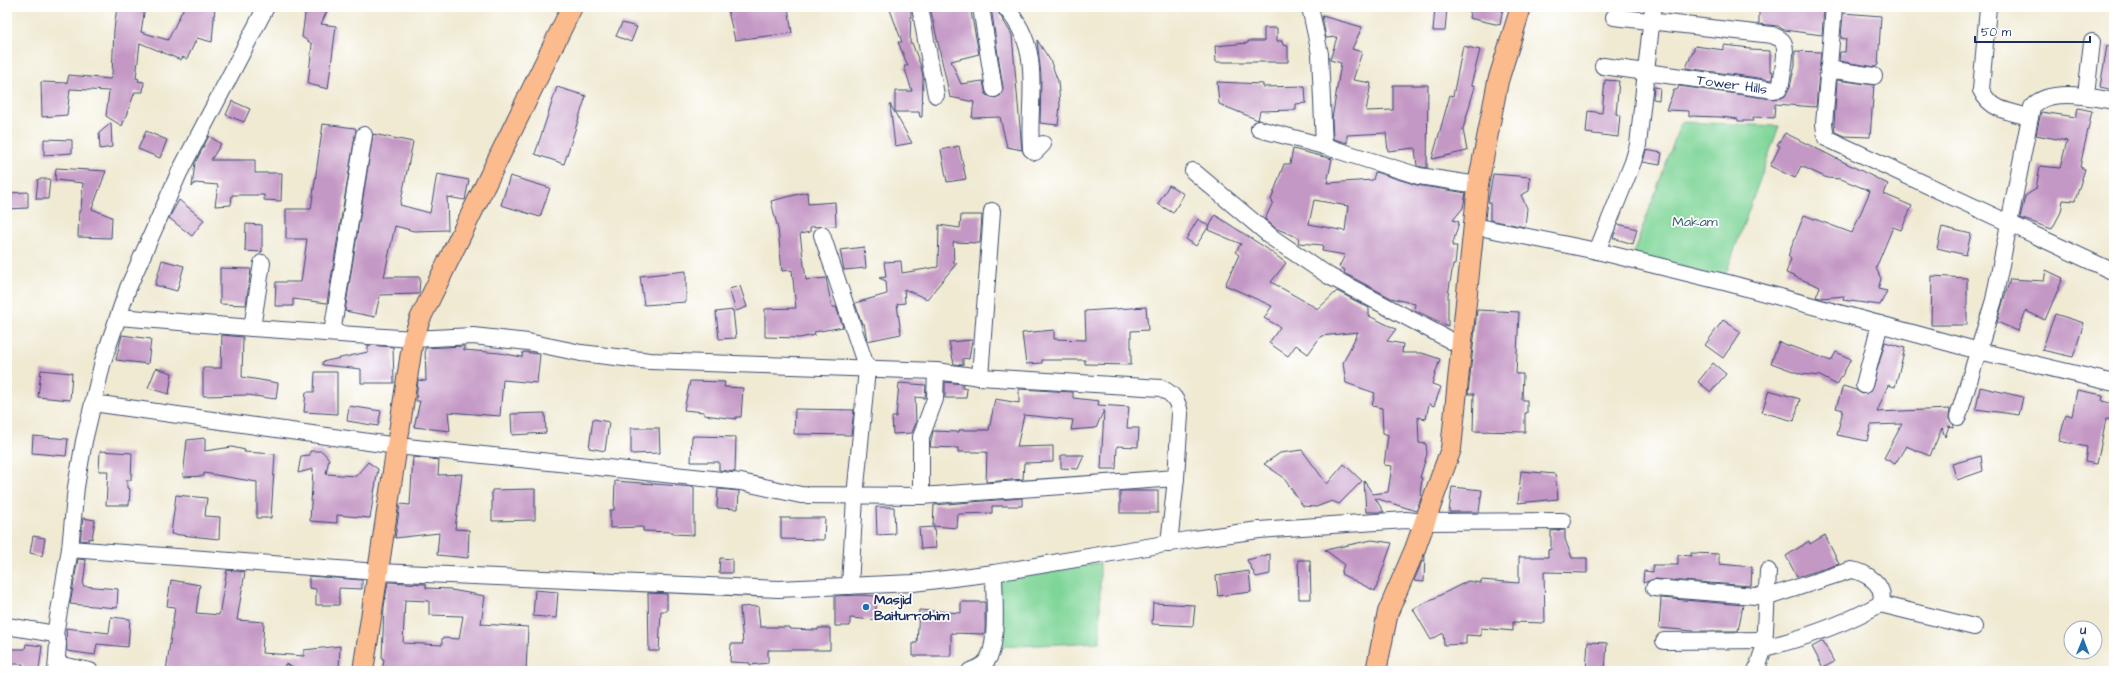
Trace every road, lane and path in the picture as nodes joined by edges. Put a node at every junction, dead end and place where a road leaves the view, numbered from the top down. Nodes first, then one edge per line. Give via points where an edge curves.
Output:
1 (266, 7) edge
2 (572, 7) edge
3 (920, 7) edge
4 (981, 7) edge
5 (1005, 7) edge
6 (1310, 7) edge
7 (1521, 7) edge
8 (1834, 7) edge
9 (1988, 7) edge
10 (1652, 15) edge
11 (1614, 17) dead end
12 (2092, 42) dead end
13 (1603, 66) dead end
14 (1828, 69) junction
15 (1646, 72) junction
16 (1874, 76) dead end
17 (994, 89) dead end
18 (936, 95) dead end
19 (2086, 96) junction
20 (2114, 101) edge
21 (2030, 117) junction
22 (1259, 129) dead end
23 (364, 135) dead end
24 (1043, 144) dead end
25 (1324, 146) junction
26 (1193, 172) dead end
27 (1478, 185) junction
28 (992, 211) dead end
29 (2008, 224) junction
30 (1474, 226) junction
31 (822, 235) dead end
32 (1597, 251) junction
33 (262, 263) dead end
34 (2114, 272) edge
35 (118, 317) junction
36 (1880, 324) junction
37 (252, 328) junction
38 (332, 333) junction
39 (413, 339) junction
40 (1461, 346) junction
41 (1979, 351) junction
42 (867, 369) junction
43 (936, 371) junction
44 (980, 377) junction
45 (2114, 383) edge
46 (1864, 385) dead end
47 (93, 403) junction
48 (1958, 417) dead end
49 (397, 446) junction
50 (1176, 478) junction
51 (921, 496) junction
52 (855, 497) junction
53 (1563, 521) dead end
54 (1424, 522) junction
55 (1169, 544) junction
56 (70, 548) junction
57 (1768, 571) dead end
58 (378, 572) junction
59 (994, 573) junction
60 (850, 586) junction
61 (1654, 588) dead end
62 (1768, 597) junction
63 (1880, 604) junction
64 (7, 626) edge
65 (1974, 627) dead end
66 (55, 634) junction
67 (1664, 641) dead end
68 (1765, 644) junction
69 (57, 668) edge
70 (90, 671) edge
71 (363, 671) edge
72 (970, 671) edge
73 (1376, 671) edge
74 (1756, 671) edge

1 - 35 street via 185,158 128,288
2 - 39 main road via 420,319
3 - 18 street
4 - 17 street
5 - 24 street via 1022,33 1031,58 1031,149 1035,152
6 - 25 street via 1320,54
7 - 27 main road via 1498,81
8 - 14 street
9 - 21 street via 1981,90 1986,100 1994,107
10 - 11 street, Tower Hills
10 - 15 street
10 - 15 street, Tower Hills via 1772,35 1784,44 1782,77 1779,89 1774,90
12 - 19 street
13 - 15 street, Tower Hills
14 - 16 street
14 - 29 street via 1824,130 1826,138
15 - 32 street via 1633,162
19 - 20 street
19 - 21 street via 2045,97 2032,107
21 - 29 street
22 - 25 street
23 - 38 street
25 - 27 street via 1419,176
26 - 40 street via 1274,239 1329,276
27 - 30 main road
28 - 44 street
29 - 34 street
29 - 41 street via 1994,300
30 - 32 street
30 - 40 main road
31 - 42 street
32 - 36 street
33 - 37 street
35 - 37 street
35 - 47 street via 103,361
36 - 41 street
36 - 46 street
37 - 38 street
38 - 39 street
39 - 42 street via 473,336 650,361
39 - 49 main road
40 - 54 main road via 1451,449
41 - 45 street
41 - 48 street
42 - 43 street
42 - 52 street
43 - 44 street
43 - 51 street via 935,398 921,437
44 - 50 street via 1161,388 1172,394 1179,405
47 - 49 street
47 - 56 street via 76,487
49 - 52 street via 741,482 801,495
49 - 58 main road
50 - 51 street
50 - 55 street
51 - 52 street
52 - 60 street
53 - 54 street
54 - 55 street via 1406,520 1259,530
54 - 73 main road via 1382,632
55 - 59 street
56 - 58 street
56 - 66 street
57 - 62 street
58 - 60 street via 778,589
58 - 71 main road
59 - 60 street via 914,583
59 - 72 street via 993,642 990,655 980,668
61 - 62 street
62 - 63 street via 1851,570 1862,572 1879,588 1882,593
62 - 68 street
63 - 65 street
63 - 68 street via 1862,615 1785,642
64 - 66 street
66 - 69 street via 58,643
67 - 68 street
68 - 74 street
69 - 70 street

